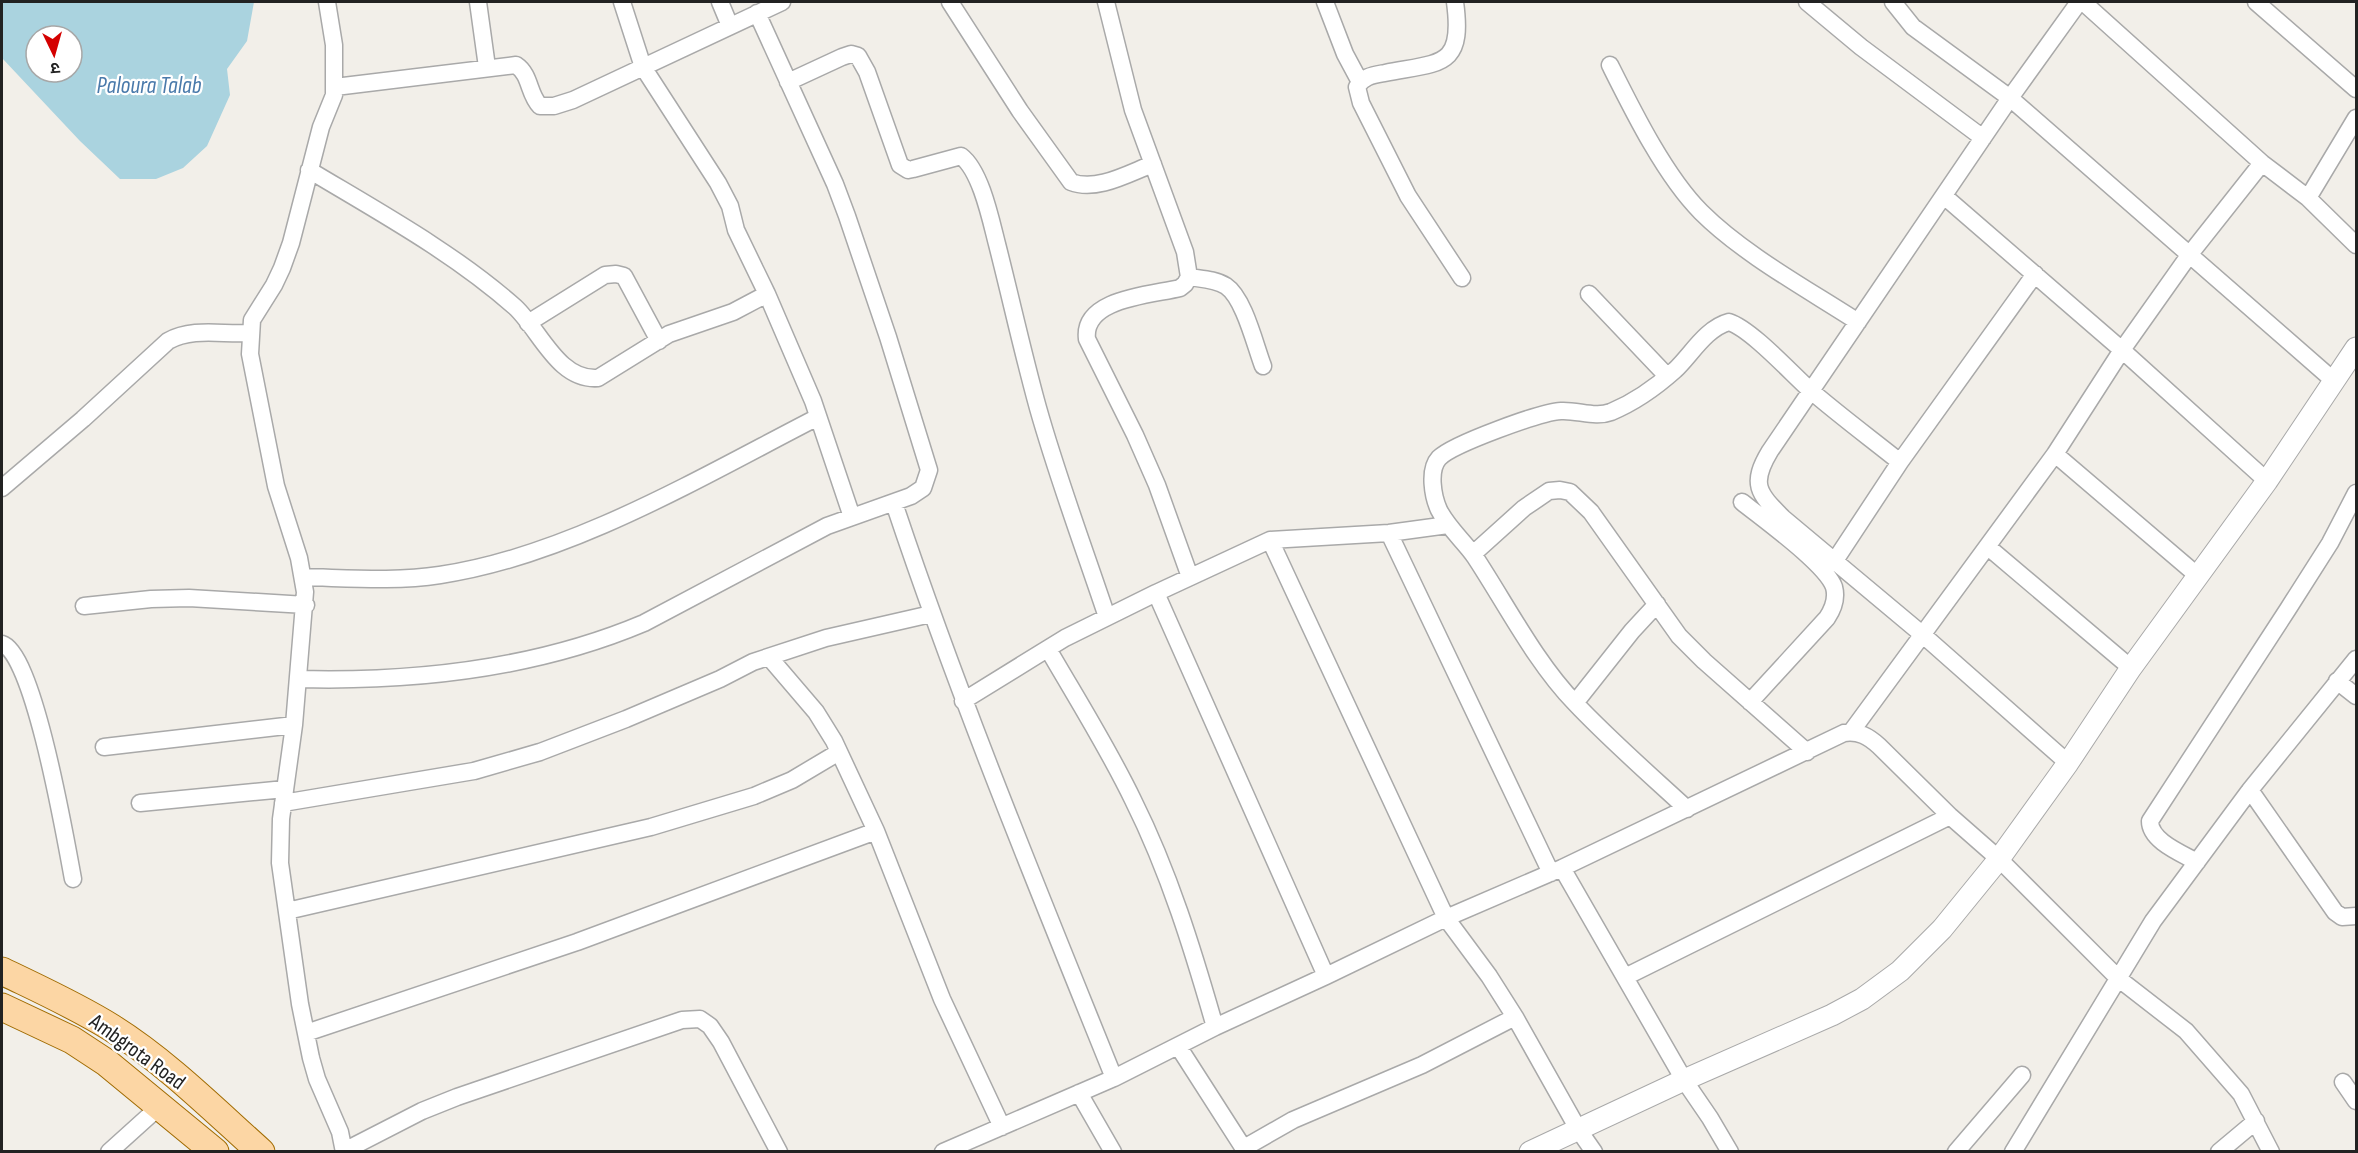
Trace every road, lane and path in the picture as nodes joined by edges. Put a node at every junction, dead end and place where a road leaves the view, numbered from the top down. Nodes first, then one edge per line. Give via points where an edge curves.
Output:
1 (327, 2) edge
2 (478, 2) edge
3 (622, 2) edge
4 (720, 2) edge
5 (782, 2) edge
6 (950, 2) edge
7 (1106, 2) edge
8 (1325, 2) edge
9 (1455, 2) edge
10 (1807, 2) edge
11 (1893, 2) edge
12 (2081, 2) edge
13 (2256, 2) edge
14 (758, 13) junction
15 (730, 26) junction
16 (1610, 65) dead end
17 (487, 67) junction
18 (643, 67) junction
19 (788, 82) junction
20 (1360, 82) junction
21 (335, 87) junction
22 (2356, 89) edge
23 (2010, 98) junction
24 (2356, 118) edge
25 (1983, 138) junction
26 (2262, 163) junction
27 (1153, 164) junction
28 (309, 171) junction
29 (1944, 196) junction
30 (2308, 198) junction
31 (2356, 245) edge
32 (2190, 254) junction
33 (2034, 274) junction
34 (1189, 277) junction
35 (1462, 278) dead end
36 (767, 294) junction
37 (1589, 294) dead end
38 (1857, 322) junction
39 (528, 323) junction
40 (250, 333) junction
41 (659, 341) junction
42 (2356, 348) edge
43 (2122, 350) junction
44 (1263, 366) dead end
45 (1667, 376) junction
46 (2333, 380) junction
47 (1811, 390) junction
48 (818, 417) junction
49 (2055, 454) junction
50 (1900, 462) junction
51 (2267, 481) junction
52 (2, 488) edge
53 (2356, 493) edge
54 (1742, 502) dead end
55 (894, 503) junction
56 (852, 517) junction
57 (1448, 525) junction
58 (1389, 533) junction
59 (1270, 540) junction
60 (1988, 547) junction
61 (1473, 554) junction
62 (1834, 562) junction
63 (2198, 576) junction
64 (303, 577) junction
65 (1190, 577) junction
66 (1156, 593) junction
67 (306, 604) junction
68 (1657, 604) junction
69 (84, 606) dead end
70 (931, 614) junction
71 (1107, 617) junction
72 (1923, 635) junction
73 (2, 644) edge
74 (1048, 649) junction
75 (769, 657) junction
76 (2356, 659) edge
77 (2132, 668) junction
78 (298, 679) junction
79 (2337, 681) junction
80 (2356, 696) edge
81 (963, 701) junction
82 (1750, 702) junction
83 (1575, 703) junction
84 (294, 725) junction
85 (1851, 732) junction
86 (104, 747) dead end
87 (839, 752) junction
88 (1807, 752) junction
89 (2068, 763) junction
90 (2250, 790) junction
91 (284, 796) junction
92 (140, 803) dead end
93 (1687, 809) junction
94 (1950, 816) junction
95 (876, 831) junction
96 (1999, 859) junction
97 (2197, 862) junction
98 (1556, 871) junction
99 (73, 879) dead end
100 (287, 911) junction
101 (2356, 916) edge
102 (1446, 918) junction
103 (2, 971) edge
104 (1326, 976) junction
105 (1625, 977) junction
106 (2119, 979) junction
107 (2, 1007) edge
108 (1515, 1017) junction
109 (1215, 1027) junction
110 (306, 1033) junction
111 (1178, 1046) junction
112 (2022, 1075) dead end
113 (1114, 1078) junction
114 (1684, 1080) junction
115 (2343, 1082) dead end
116 (1079, 1093) junction
117 (2356, 1101) edge
118 (160, 1106) junction
119 (2256, 1121) junction
120 (1002, 1126) junction
121 (1578, 1129) junction
122 (976, 1145) edge
123 (1245, 1150) edge
124 (344, 1151) edge
125 (109, 1152) edge
126 (215, 1152) edge
127 (261, 1152) edge
128 (779, 1152) edge
129 (943, 1152) edge
130 (1113, 1152) edge
131 (1530, 1152) edge
132 (1594, 1152) edge
133 (1730, 1152) edge
134 (1956, 1152) edge
135 (2013, 1152) edge
136 (2219, 1152) edge
137 (2271, 1152) edge

1 - 21 street
2 - 17 street
3 - 18 street
4 - 15 street
5 - 14 street
6 - 27 street via 1071,183 1090,185
7 - 27 street via 1133,110
8 - 20 street
9 - 20 street via 1458,26 1455,48 1449,55 1437,62 1374,75
10 - 25 street
11 - 23 street via 1913,27
12 - 23 street
12 - 26 street
13 - 22 street
14 - 15 street
14 - 19 street
15 - 18 street
16 - 38 street via 1650,140 1700,212 1733,241
17 - 18 street via 516,65 524,70 535,101 546,107 573,100
17 - 21 street
18 - 36 street via 718,183
19 - 55 street via 847,216 929,470 923,488
19 - 71 street via 842,57 858,56 900,165 908,170 961,156 969,165 991,220 1019,340 1056,468
20 - 35 street via 1357,93 1361,103 1403,187
21 - 28 street
23 - 25 street
23 - 32 street
24 - 30 street
25 - 29 street
26 - 30 street
26 - 32 street
27 - 34 street via 1185,252
28 - 39 street via 420,237 516,308
28 - 40 street via 282,268 252,320
29 - 33 street
29 - 38 street
30 - 31 street
32 - 43 street
32 - 46 street
33 - 43 street
33 - 50 street
34 - 44 street via 1225,285 1235,294
34 - 65 street via 1180,288 1103,308 1086,331 1157,485
36 - 41 street
36 - 48 street
37 - 45 street
38 - 47 street
39 - 41 street via 562,364 588,379 598,378
39 - 41 street via 605,275 616,274 624,276
40 - 52 street via 189,333 168,340
40 - 64 street via 253,374 276,486
42 - 46 street
43 - 49 street
43 - 51 street
45 - 47 street via 1713,330 1728,322 1760,344
45 - 57 street via 1643,395 1608,413 1562,411 1543,415 1438,459 1433,471 1435,496
46 - 51 street
47 - 50 street
47 - 62 street via 1763,463 1758,483 1764,499
48 - 56 street
48 - 64 street via 668,494 588,531 517,557 438,575
49 - 60 street
49 - 63 street
50 - 62 street
51 - 63 street
53 - 97 street via 2289,609 2150,821 2154,834
54 - 82 street via 1813,561 1828,577 1835,599 1827,618
55 - 56 street
55 - 70 street
56 - 78 street via 827,526 619,633 512,663 457,673 353,681
57 - 58 street
57 - 61 street
58 - 59 street
58 - 98 street
59 - 65 street
59 - 102 street
60 - 72 street
60 - 77 street
61 - 68 street via 1549,491 1570,492 1591,512
61 - 83 street via 1543,662
62 - 72 street
63 - 77 street
64 - 67 street
65 - 66 street
66 - 71 street
66 - 104 street
67 - 69 street via 189,598
67 - 78 street
68 - 82 street via 1679,636
68 - 83 street
70 - 75 street via 826,638
70 - 81 street
71 - 74 street
72 - 85 street
72 - 89 street
73 - 99 street via 8,646 17,660 40,722
74 - 81 street
74 - 109 street via 1135,802 1187,932
75 - 87 street via 816,712
75 - 91 street via 626,719 540,752 474,771
76 - 79 street
77 - 89 street
78 - 84 street
79 - 80 street
79 - 90 street
81 - 113 street
82 - 88 street
83 - 93 street
84 - 86 street
84 - 91 street
85 - 88 street
85 - 94 street via 1869,737
87 - 95 street
87 - 100 street via 792,780 754,796 661,825
88 - 93 street
89 - 96 street
90 - 97 street
90 - 101 street via 2336,912
91 - 92 street
91 - 100 street via 279,840
93 - 98 street
94 - 96 street
94 - 105 street
95 - 110 street via 577,942
95 - 120 street via 942,999
96 - 106 street
96 - 114 street via 1942,929 1900,971 1862,999
97 - 106 street via 2142,939
98 - 102 street
98 - 105 street
100 - 110 street
102 - 104 street
102 - 108 street
103 - 127 main road, Ambgrota Road via 122,1034
104 - 109 street
105 - 114 street
106 - 119 street via 2187,1031 2241,1094
106 - 135 street
107 - 118 main road via 91,1052
108 - 121 street
108 - 123 street via 1422,1065 1293,1120
109 - 111 street
110 - 124 street via 317,1079
111 - 113 street
111 - 123 street
112 - 134 street
113 - 116 street
114 - 121 street
114 - 133 street
115 - 117 street
116 - 120 street
116 - 130 street
118 - 125 street
118 - 126 main road
119 - 136 street
119 - 137 street
120 - 122 street
121 - 131 street
121 - 132 street
122 - 129 street
124 - 128 street via 457,1097 682,1020 700,1018 721,1042

